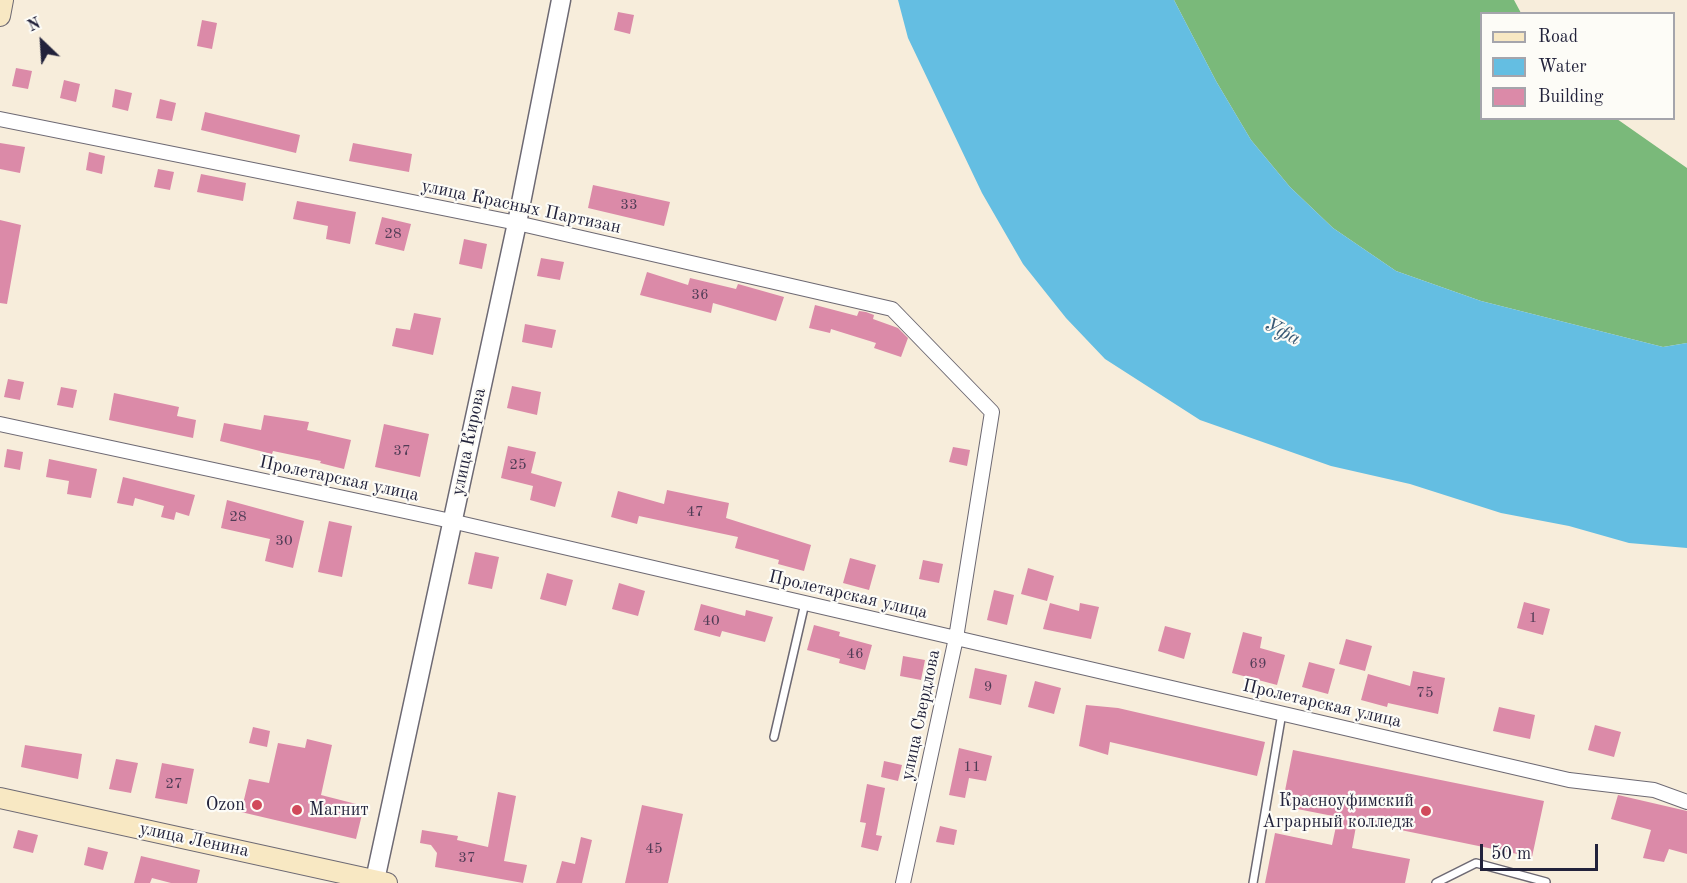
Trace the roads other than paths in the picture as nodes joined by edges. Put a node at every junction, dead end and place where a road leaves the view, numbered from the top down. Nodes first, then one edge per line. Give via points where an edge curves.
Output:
1 (3, 0) edge
2 (561, 0) edge
3 (0, 16) edge
4 (0, 119) edge
5 (517, 223) junction
6 (992, 412) joint
7 (0, 424) edge
8 (451, 521) junction
9 (805, 603) junction
10 (956, 638) junction
11 (1282, 713) junction
12 (774, 737) dead end
13 (0, 798) edge
14 (1687, 802) edge
15 (379, 882) edge
16 (1546, 882) edge
17 (903, 883) edge
18 (1253, 883) edge
19 (1436, 883) edge

1 - 3 main road
2 - 5 street, улица Кирова
4 - 5 street, улица Красных Партизан
5 - 6 street, улица Красных Партизан via 892,309
5 - 8 street, улица Кирова
6 - 10 street, улица Свердлова
7 - 8 street, Пролетарская улица
8 - 9 street, Пролетарская улица
8 - 15 street, улица Кирова
9 - 10 street, Пролетарская улица
9 - 12 lane
10 - 11 street, Пролетарская улица
10 - 17 street, улица Свердлова
11 - 14 street, Пролетарская улица via 1569,780 1654,790
11 - 18 lane
13 - 15 main road, улица Ленина
16 - 19 lane via 1476,863

